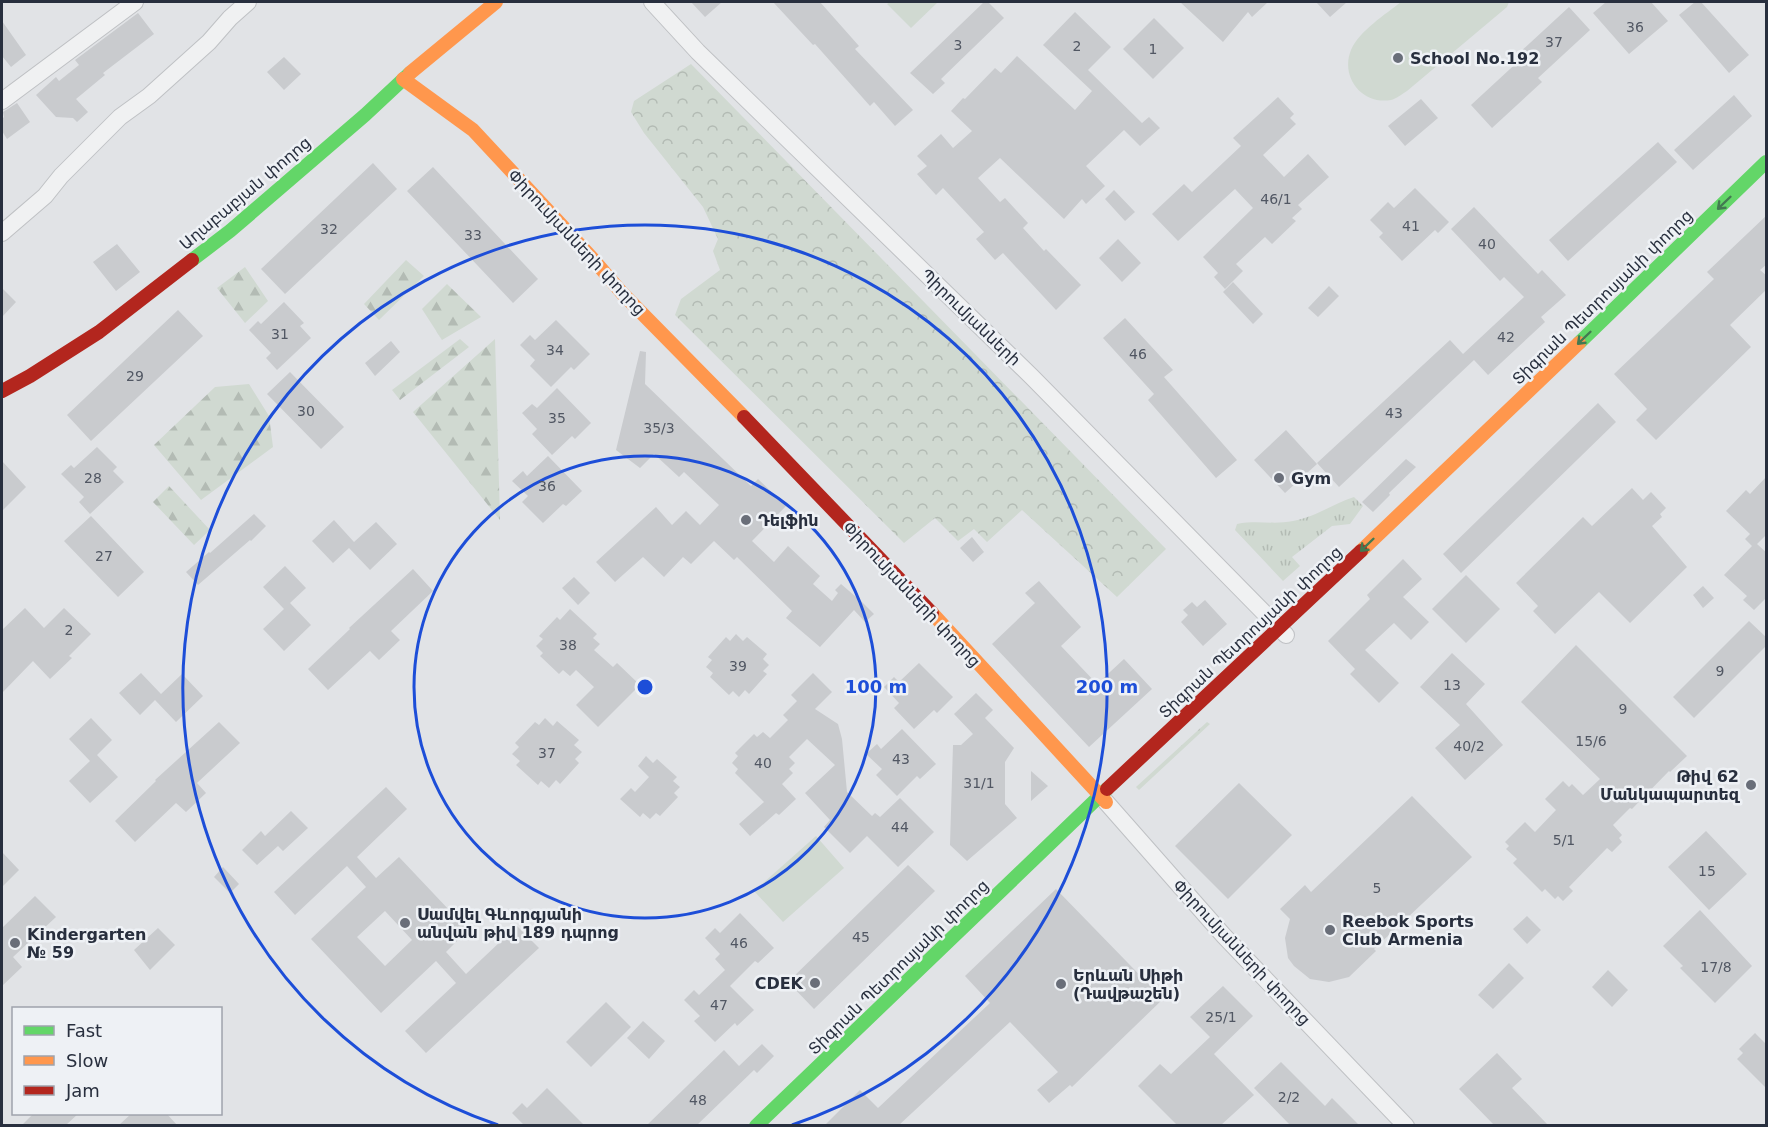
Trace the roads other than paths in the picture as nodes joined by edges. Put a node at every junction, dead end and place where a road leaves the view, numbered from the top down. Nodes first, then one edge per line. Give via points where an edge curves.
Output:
1 (135, 2) edge
2 (248, 2) edge
3 (496, 2) edge
4 (652, 2) edge
5 (404, 79) junction
6 (2, 101) edge
7 (1767, 162) edge
8 (2, 233) edge
9 (1682, 262) dead end
10 (2, 391) edge
11 (1283, 632) junction
12 (1103, 799) junction
13 (756, 1125) edge
14 (768, 1125) edge
15 (1406, 1125) edge

1 - 6 street
2 - 8 street via 149,96 120,117 45,196
3 - 5 main road, Աղաբաբյան փողոց
4 - 11 street, Պիրումյանների via 698,52 1032,377
5 - 10 main road, Աղաբաբյան փողոց via 230,231 99,332
5 - 12 main road, Փիրումյանների փողոց via 473,130 622,293 917,597
7 -> 11 main road, Տիգրան Պետրոսյանի փողոց
9 - 11 main road, Տիգրան Պետրոսյանի փողոց via 1327,600
11 - 12 main road, Տիգրան Պետրոսյանի փողոց
12 - 13 main road, Տիգրան Պետրոսյանի փողոց
12 - 14 main road, Տիգրան Պետրոսյանի փողոց
12 - 15 street, Փիրումյանների փողոց via 1224,936

